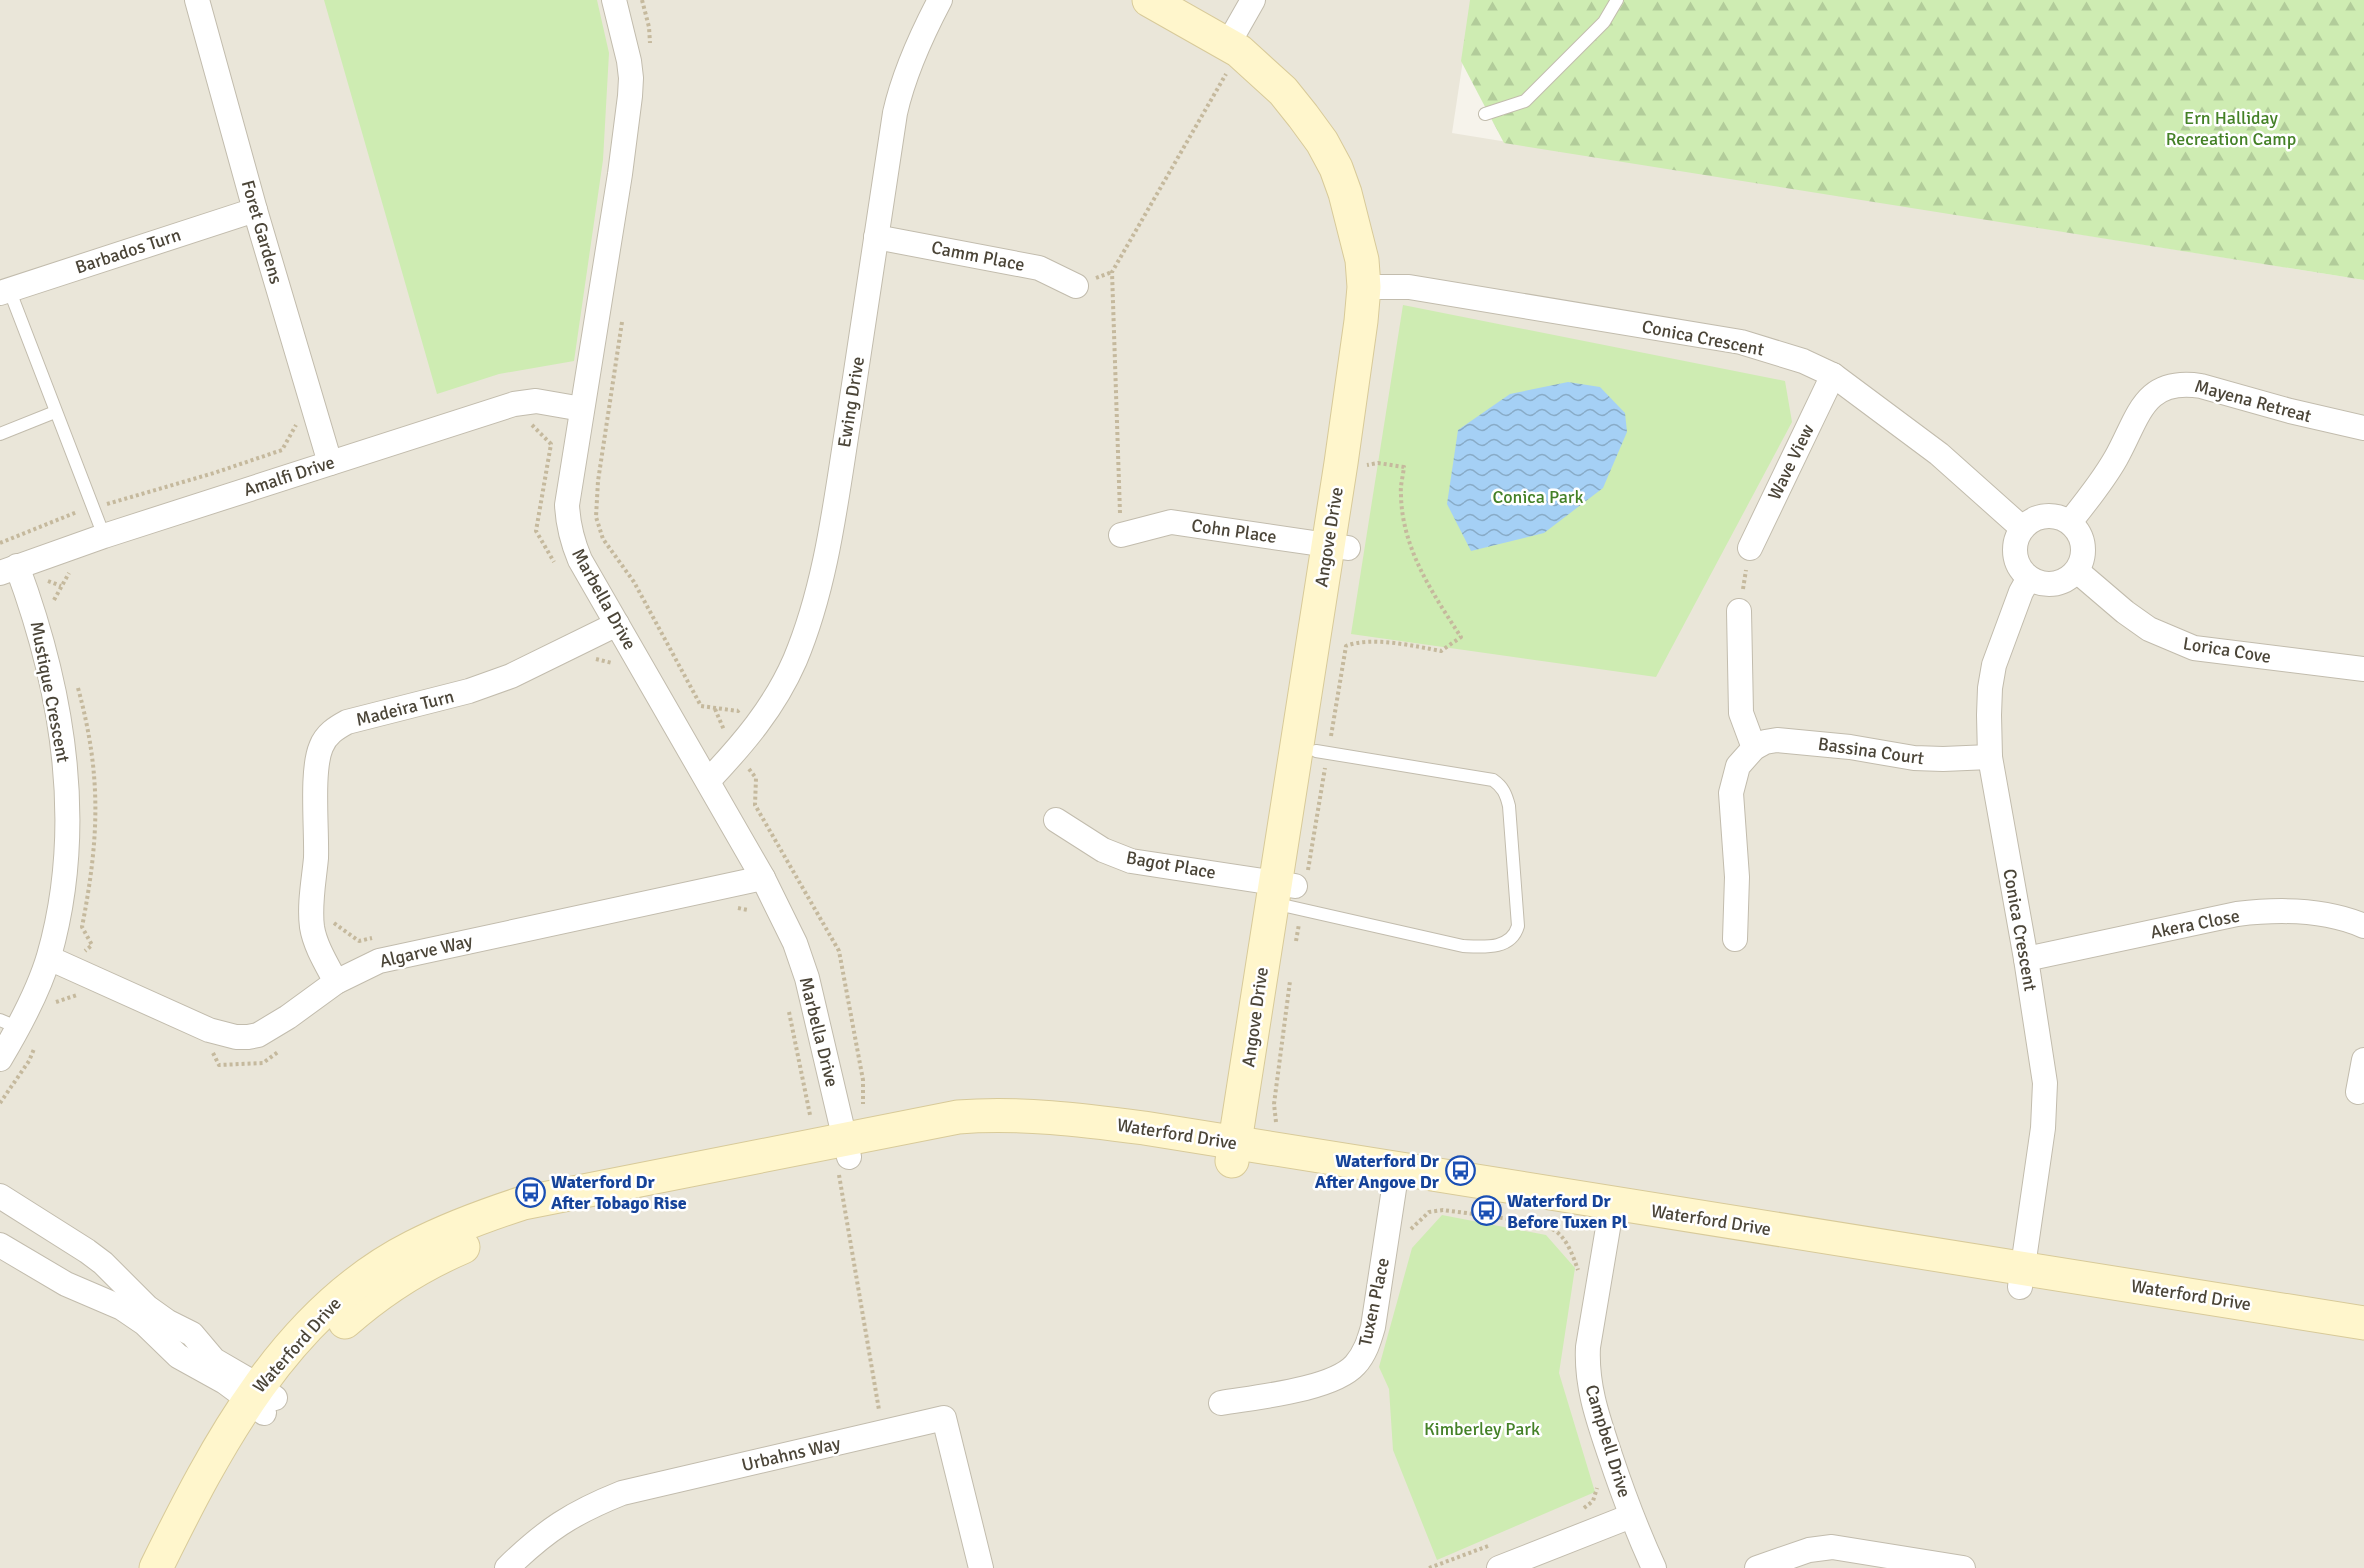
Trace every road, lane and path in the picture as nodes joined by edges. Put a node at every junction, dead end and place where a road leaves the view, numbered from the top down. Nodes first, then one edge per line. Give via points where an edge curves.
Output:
1 (197, 0) edge
2 (614, 0) edge
3 (642, 0) edge
4 (940, 0) edge
5 (1149, 0) edge
6 (1192, 0) edge
7 (1617, 0) edge
8 (1240, 30) edge
9 (650, 50) dead end
10 (1485, 114) dead end
11 (255, 210) junction
12 (876, 237) junction
13 (1076, 286) dead end
14 (1372, 287) junction
15 (5, 291) edge
16 (622, 318) dead end
17 (1833, 375) junction
18 (582, 409) junction
19 (55, 412) junction
20 (298, 421) dead end
21 (521, 428) dead end
22 (2364, 428) edge
23 (0, 434) edge
24 (330, 463) junction
25 (93, 508) junction
26 (2070, 522) junction
27 (2022, 528) junction
28 (1121, 535) joint
29 (104, 536) junction
30 (0, 543) edge
31 (1338, 546) junction
32 (1750, 548) joint
33 (72, 569) dead end
34 (8, 570) edge
35 (560, 571) dead end
36 (2077, 571) junction
37 (2030, 579) junction
38 (57, 610) dead end
39 (1739, 611) joint
40 (609, 628) junction
41 (593, 658) dead end
42 (601, 660) junction
43 (616, 664) dead end
44 (2364, 669) edge
45 (75, 678) dead end
46 (744, 702) dead end
47 (715, 708) junction
48 (1754, 748) junction
49 (1316, 751) junction
50 (736, 752) junction
51 (1990, 758) junction
52 (708, 781) junction
53 (1056, 820) dead end
54 (757, 880) junction
55 (1283, 894) junction
56 (730, 907) dead end
57 (748, 909) junction
58 (755, 915) dead end
59 (330, 920) dead end
60 (2364, 926) edge
61 (1735, 939) dead end
62 (388, 959) junction
63 (2026, 959) junction
64 (59, 962) junction
65 (336, 982) junction
66 (54, 1002) dead end
67 (787, 1002) dead end
68 (19, 1030) edge
69 (0, 1059) edge
70 (2364, 1059) edge
71 (2358, 1092) dead end
72 (0, 1103) edge
73 (863, 1104) dead end
74 (810, 1115) dead end
75 (844, 1152) junction
76 (1244, 1154) junction
77 (1396, 1178) junction
78 (0, 1196) edge
79 (1610, 1212) junction
80 (1404, 1237) dead end
81 (0, 1245) edge
82 (87, 1251) junction
83 (2021, 1278) junction
84 (1576, 1280) dead end
85 (66, 1284) junction
86 (2364, 1323) edge
87 (2364, 1341) edge
88 (262, 1399) junction
89 (1221, 1403) dead end
90 (882, 1433) junction
91 (1598, 1480) dead end
92 (1631, 1516) junction
93 (1587, 1535) junction
94 (156, 1568) edge
95 (180, 1568) edge
96 (507, 1568) edge
97 (981, 1568) edge
98 (1499, 1568) edge
99 (1654, 1568) edge
100 (1757, 1568) edge
101 (1963, 1568) edge

1 - 11 street, Foret Gardens
2 - 18 street, Marbella Drive via 629,60 630,96
3 - 9 path
4 - 12 street, Ewing Drive via 901,87
5 - 8 street, Angove Drive
6 - 8 street, Angove Drive
7 - 10 lane via 1604,22 1525,101
8 - 14 street, Angove Drive via 1288,69 1320,103 1356,166 1371,214
8 - 28 path via 1112,272
11 - 15 street, Barbados Turn
11 - 24 street, Foret Gardens
12 - 13 street, Camm Place via 1039,267
12 - 50 street, Ewing Drive via 831,536 813,609 795,661 771,704
14 - 17 street, Conica Crescent via 1409,287 1741,342 1803,361
14 - 31 street, Angove Drive via 1377,354
15 - 19 lane
16 - 47 path via 596,518 603,539 633,582 701,706
17 - 27 street, Conica Crescent via 1939,454
17 - 32 street, Wave View
18 - 24 street, Amalfi Drive via 536,402 514,404
18 - 40 street, Marbella Drive via 567,505 568,525
19 - 23 lane
19 - 25 lane
20 - 25 path via 282,450
21 - 35 path via 532,424 551,444 536,531
22 - 26 street, Mayena Retreat via 2201,386 2171,385 2143,403 2116,458
24 - 29 street, Amalfi Drive
25 - 29 lane
25 - 30 path
26 - 27 street via 2054,515 2042,516
26 - 36 street via 2083,542 2084,554
27 - 37 street via 2014,547 2021,570
28 - 31 street, Cohn Place via 1171,522
29 - 34 street, Amalfi Drive
31 - 49 street, Angove Drive
31 - 55 street, Angove Drive
32 - 39 path
33 - 38 path via 54,599
34 - 64 street, Mustique Crescent via 34,611 64,749 68,808
36 - 37 street via 2052,584
36 - 44 street, Lorica Cove via 2141,624 2183,644 2221,653
37 - 51 street, Conica Crescent via 2021,592 1994,665 1990,688
39 - 48 street via 1741,713
40 - 42 path
40 - 52 street, Marbella Drive
40 - 65 street, Madeira Turn via 511,676 460,694 347,722 328,735 317,764 311,917 318,947
41 - 42 path
42 - 43 path
45 - 64 path via 87,723 96,786 96,833 82,927 92,945
46 - 47 path via 738,711
47 - 50 path
48 - 51 street, Bassina Court via 1777,740 1914,758
48 - 61 street via 1738,766 1731,793 1737,877
49 - 55 street, Angove Drive
49 - 55 lane via 1493,780 1503,788 1509,806 1518,926 1509,941 1463,946
50 - 52 street, Ewing Drive
50 - 73 path via 756,778 755,805 839,951 863,1080
51 - 63 street, Conica Crescent
52 - 54 street, Marbella Drive
53 - 55 street, Bagot Place via 1103,850 1131,861
54 - 57 path
54 - 62 street, Algarve Way
54 - 75 street, Marbella Drive via 795,943 807,978
55 - 76 street, Angove Drive
56 - 57 path
57 - 58 path
59 - 62 path via 359,941 382,935
60 - 63 street, Akera Close via 2324,916 2267,911
62 - 65 street, Algarve Way
63 - 83 street, Conica Crescent via 2045,1104
64 - 65 street, Algarve Way via 209,1030 236,1037 271,1029
64 - 66 path via 78,995
64 - 68 street, Mustique Crescent
67 - 74 path
68 - 69 street, Mustique Crescent
68 - 72 path via 29,1061
70 - 71 street
75 - 76 street, Waterford Drive via 958,1117 1002,1115 1080,1119
75 - 88 street, Waterford Drive via 562,1194 484,1216 412,1247 327,1308 286,1352
75 - 90 path
76 - 77 street, Waterford Drive
77 - 79 street, Waterford Drive
77 - 89 street, Tuxen Place via 1373,1327 1357,1363 1320,1384
78 - 82 street
79 - 83 street, Waterford Drive
79 - 92 street, Campbell Drive via 1587,1368 1594,1406
80 - 84 path via 1428,1212 1443,1210 1538,1225 1554,1230 1565,1242 1578,1270
81 - 85 street
82 - 85 street
82 - 88 street via 147,1307 192,1334 214,1360
83 - 86 street, Waterford Drive
83 - 87 street, Waterford Drive
85 - 88 street via 122,1308 144,1323 177,1356
88 - 94 street, Waterford Drive via 180,1519
88 - 95 street, Waterford Drive
90 - 96 street, Urbahns Way via 622,1493 563,1520
90 - 97 street, Urbahns Way via 944,1418
91 - 93 path via 1593,1501 1579,1513
92 - 93 street
92 - 99 street, Campbell Drive
93 - 98 street
100 - 101 street via 1809,1550 1832,1547

